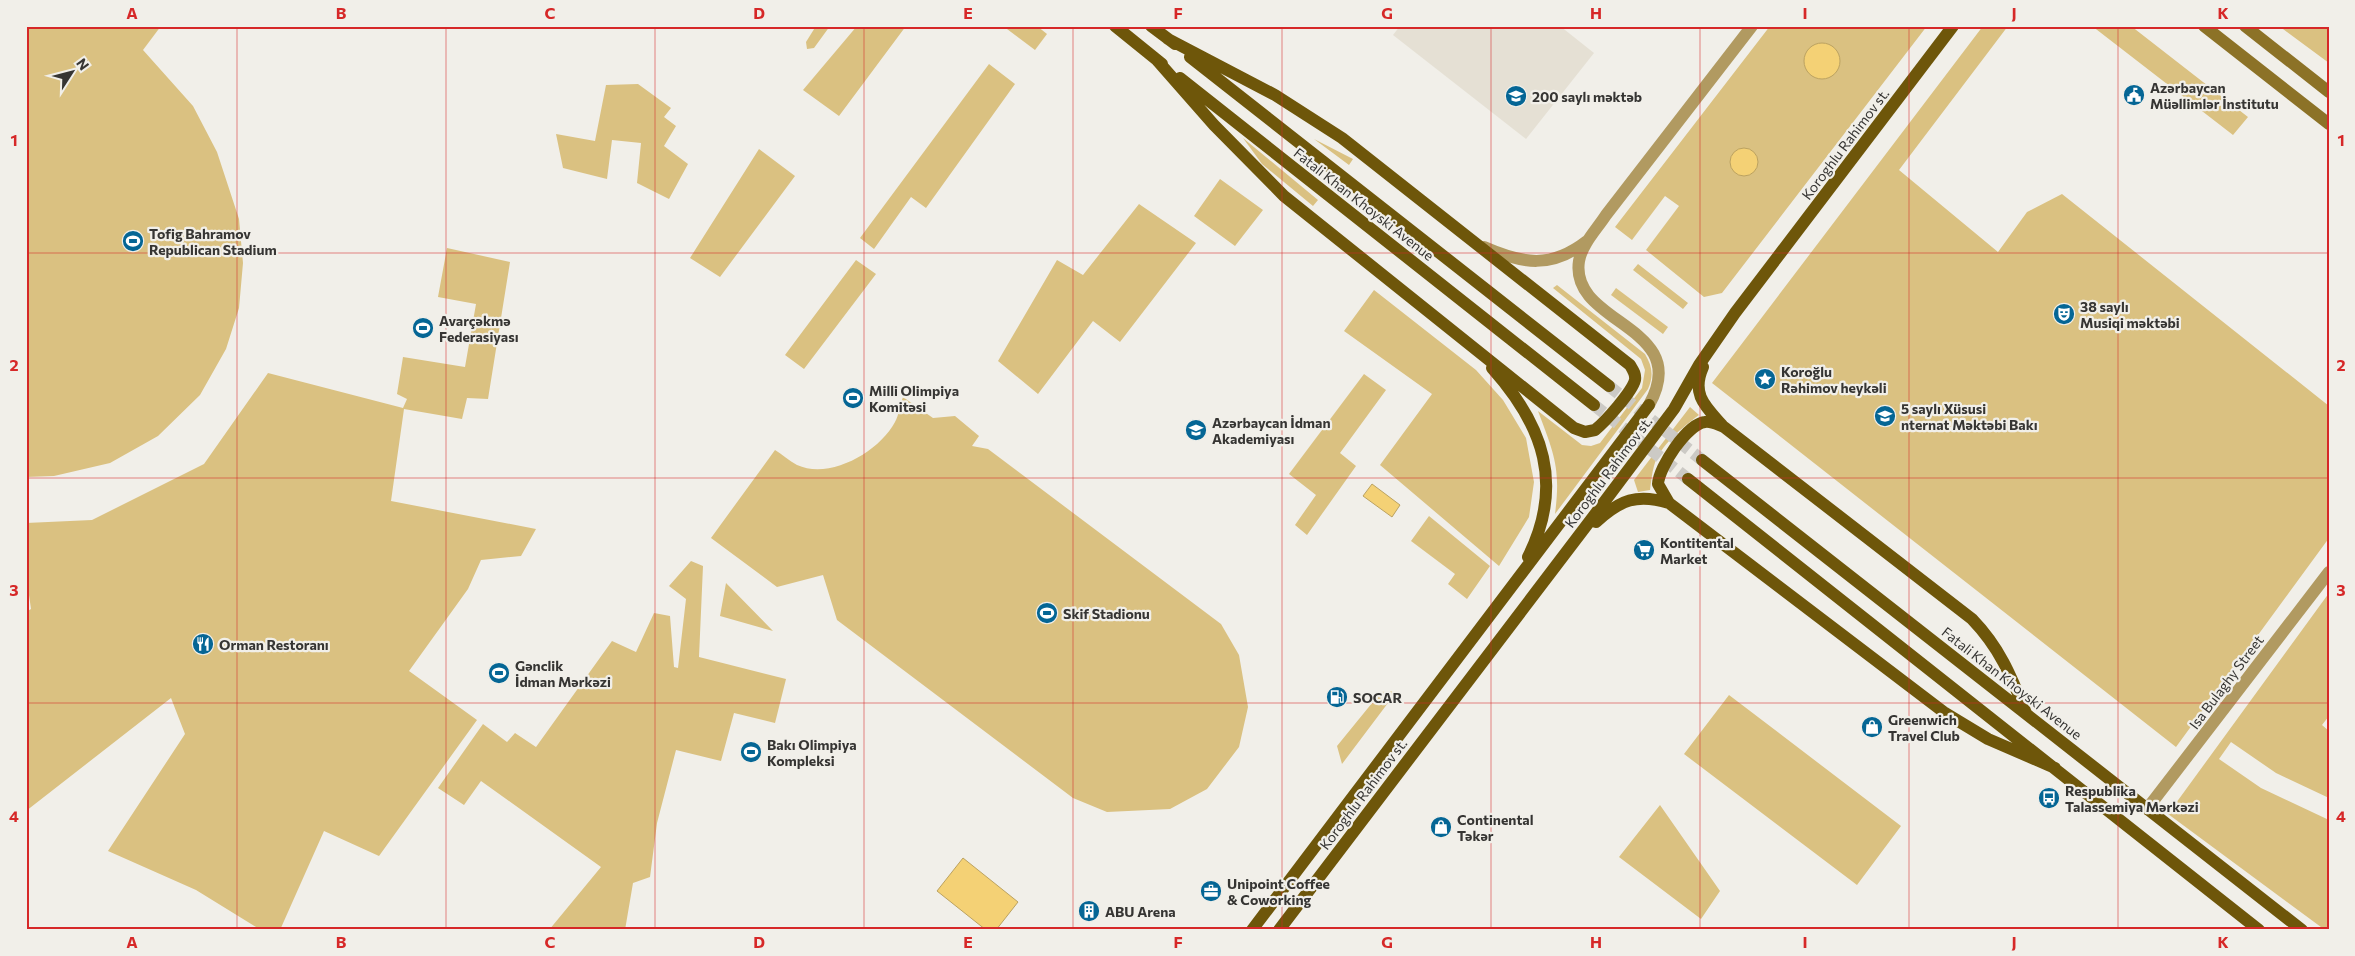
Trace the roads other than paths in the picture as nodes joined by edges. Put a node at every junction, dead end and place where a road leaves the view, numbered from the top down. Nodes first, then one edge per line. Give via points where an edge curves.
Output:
1 (1115, 26) edge
2 (1151, 26) edge
3 (1752, 26) edge
4 (1953, 26) edge
5 (2204, 26) edge
6 (2244, 26) edge
7 (1168, 39) junction
8 (1156, 59) junction
9 (2329, 92) edge
10 (2329, 124) edge
11 (1589, 240) junction
12 (1475, 243) junction
13 (1466, 340) junction
14 (1713, 344) junction
15 (1609, 386) tunnel mouth
16 (1594, 405) tunnel mouth
17 (1649, 405) joint
18 (1724, 427) junction
19 (1702, 460) tunnel mouth
20 (1688, 479) tunnel mouth
21 (1669, 502) junction
22 (1574, 543) junction
23 (2329, 572) edge
24 (1514, 584) junction
25 (2026, 713) junction
26 (2055, 768) junction
27 (2147, 809) junction
28 (1252, 930) edge
29 (1279, 930) edge
30 (2259, 930) edge
31 (2302, 930) edge

1 - 8 main road, Fatali Khan Khoyski Avenue
2 - 7 main road, Fatali Khan Khoyski Avenue
3 - 11 street
4 - 14 main road, Koroghlu Rahimov st.
5 - 10 main road
6 - 9 main road
7 - 12 main road via 1301,110 1392,176
7 - 15 main road, Fatali Khan Khoyski Avenue
8 - 13 main road via 1220,132 1284,196
8 - 16 main road, Fatali Khan Khoyski Avenue
11 - 12 street via 1556,259 1530,262
11 - 17 street via 1580,260 1578,273 1581,283 1596,302 1640,337 1656,356 1660,380
12 - 13 main road via 1630,365 1635,380 1601,425 1585,432 1574,428
13 - 24 main road via 1517,400 1531,424 1544,462 1547,495 1544,514
14 - 18 main road via 1697,386 1705,406
14 - 22 main road, Koroghlu Rahimov st. via 1666,420
17 - 24 main road, Koroghlu Rahimov st.
18 - 21 main road via 1711,422 1698,425 1662,467 1658,484
18 - 25 main road via 1972,619 1995,645
19 - 25 main road, Fatali Khan Khoyski Avenue
20 - 26 main road
21 - 22 main road via 1644,497 1621,503
21 - 26 main road via 1945,713 1988,739
22 - 29 main road, Koroghlu Rahimov st.
23 - 27 street, Isa Bulaghy Street
24 - 28 main road, Koroghlu Rahimov st.
25 - 27 main road, Fatali Khan Khoyski Avenue
26 - 30 main road
27 - 31 main road, Fatali Khan Khoyski Avenue

